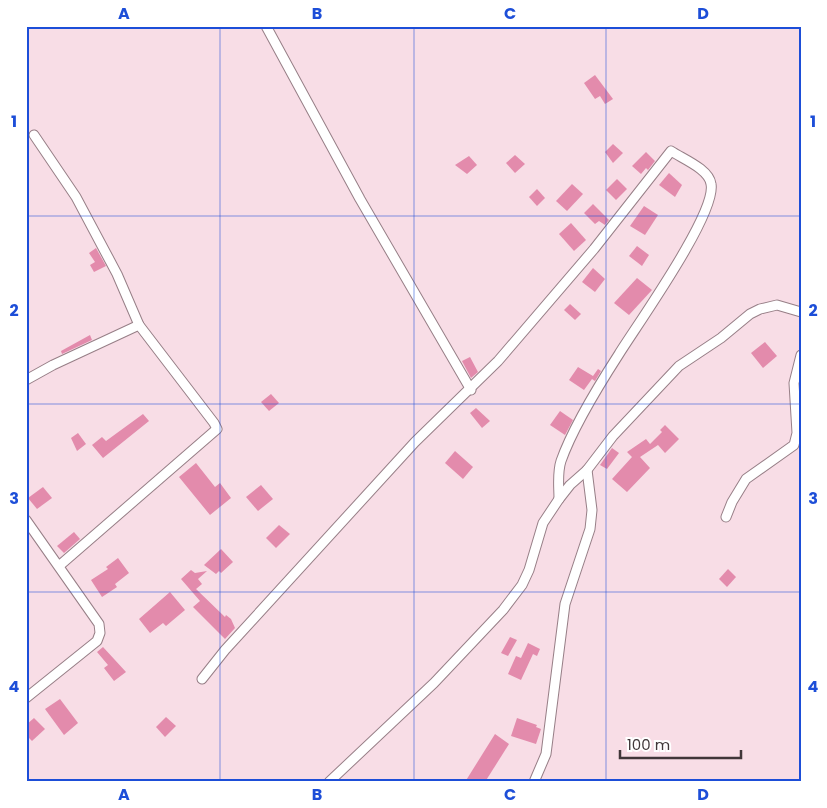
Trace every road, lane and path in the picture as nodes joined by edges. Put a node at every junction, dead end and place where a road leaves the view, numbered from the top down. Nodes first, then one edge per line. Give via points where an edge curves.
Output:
1 (266, 26) edge
2 (34, 135) dead end
3 (801, 312) edge
4 (138, 325) junction
5 (801, 355) edge
6 (26, 380) edge
7 (471, 390) junction
8 (587, 470) junction
9 (559, 499) junction
10 (726, 517) dead end
11 (26, 520) edge
12 (59, 566) junction
13 (202, 679) dead end
14 (26, 698) edge
15 (329, 782) edge
16 (534, 782) edge

1 - 7 street via 360,199
2 - 4 street via 76,197
3 - 8 street via 776,305 760,309 692,356 613,436
4 - 6 street
4 - 12 street via 217,429
5 - 10 street via 794,383 797,433 794,445 746,479
7 - 9 street via 594,249 671,151 708,176 712,192 696,229 600,386 568,446 560,468
7 - 13 street via 415,442
8 - 9 street
8 - 16 street via 592,510 590,529 565,604 546,754
9 - 15 street via 543,523 526,578 504,610 434,683
11 - 12 street
12 - 14 street via 99,624 100,632 97,641

